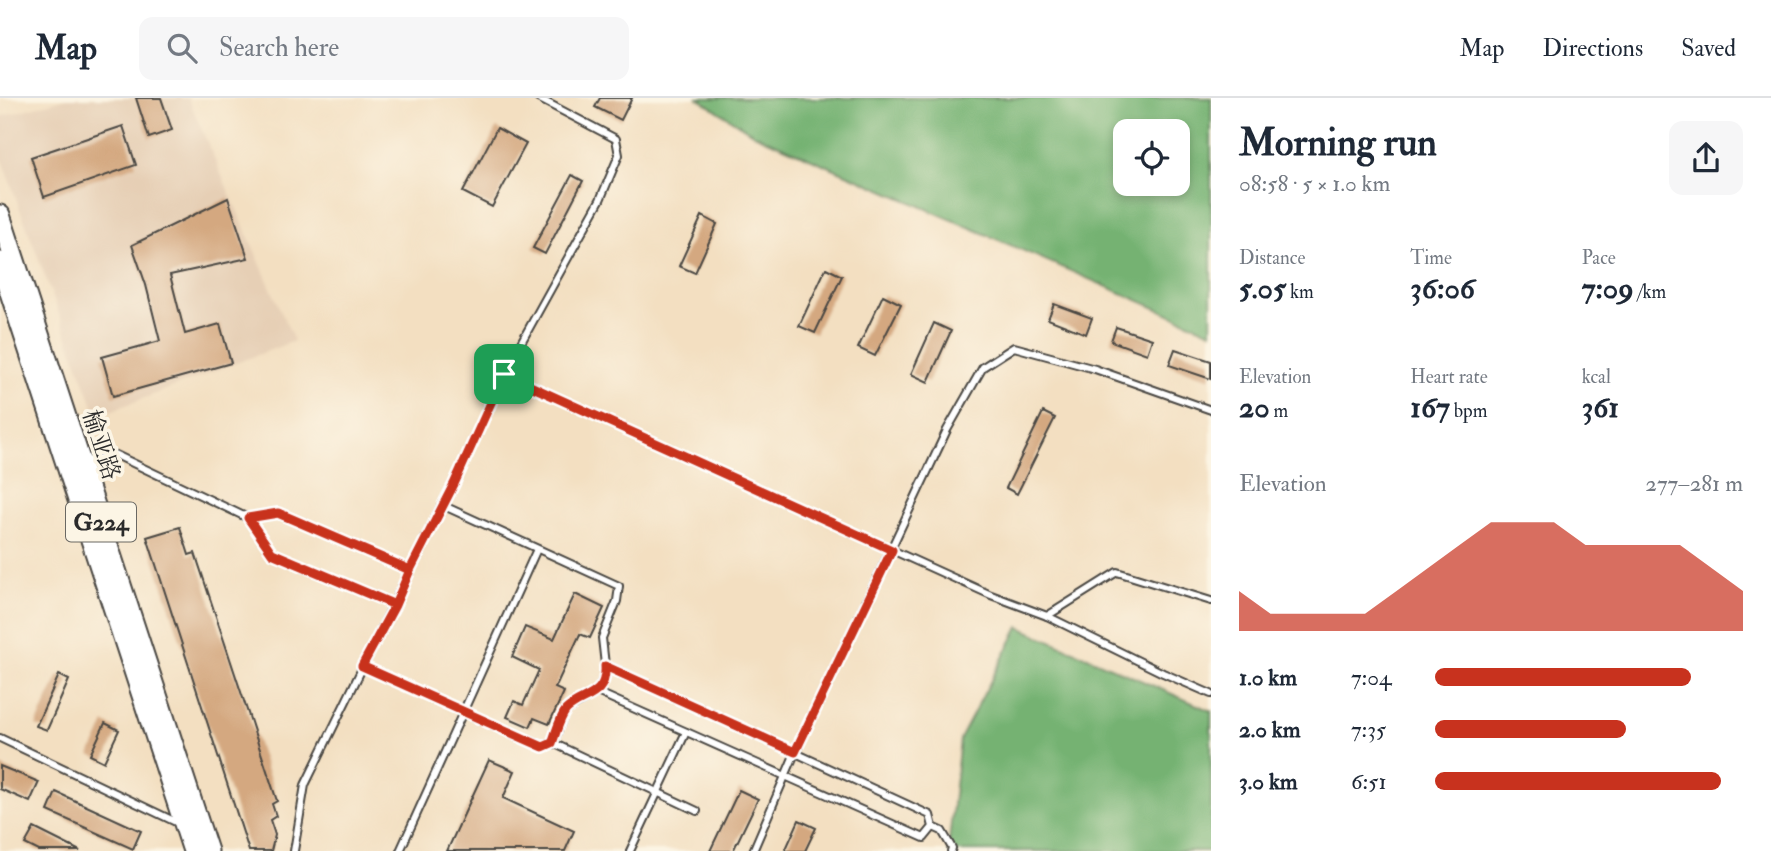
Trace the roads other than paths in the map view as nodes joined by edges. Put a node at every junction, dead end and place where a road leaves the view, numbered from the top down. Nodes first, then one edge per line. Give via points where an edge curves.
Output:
1 (538, 98) edge
2 (0, 215) edge
3 (0, 262) edge
4 (504, 374) junction
5 (1211, 410) edge
6 (81, 463) junction
7 (442, 505) junction
8 (248, 518) junction
9 (537, 548) junction
10 (892, 550) junction
11 (410, 570) junction
12 (1211, 601) edge
13 (395, 605) junction
14 (1047, 616) junction
15 (362, 666) junction
16 (605, 666) junction
17 (597, 692) junction
18 (1211, 694) edge
19 (463, 711) junction
20 (686, 732) junction
21 (0, 738) edge
22 (552, 743) junction
23 (795, 752) junction
24 (786, 776) junction
25 (657, 792) junction
26 (697, 811) dead end
27 (185, 827) junction
28 (933, 827) junction
29 (192, 851) edge
30 (208, 851) edge
31 (293, 851) edge
32 (400, 851) edge
33 (630, 851) edge
34 (753, 851) edge
35 (951, 851) edge

1 - 4 lane via 616,139 619,155 600,200
2 - 6 highway, 榆亚路 / G224
3 - 27 highway, 榆亚路 / G224
4 - 7 lane
4 - 10 lane
5 - 10 lane via 1095,369 1014,347 984,367 947,430
6 - 8 lane via 114,454
6 - 30 highway, 榆亚路 / G224
7 - 9 lane
7 - 11 lane
8 - 11 lane via 278,513
8 - 13 lane via 272,553
9 - 16 lane via 619,586 602,638
9 - 19 lane
10 - 14 lane
10 - 23 lane
11 - 13 lane
12 - 14 lane via 1117,572
13 - 15 lane
14 - 18 lane
15 - 19 lane
15 - 31 lane via 305,785
16 - 17 lane
16 - 23 lane
17 - 20 lane
17 - 22 lane via 565,711
19 - 22 lane via 543,747
19 - 32 lane
20 - 24 lane
20 - 25 lane
21 - 27 lane
22 - 25 lane
23 - 24 lane
23 - 28 lane via 930,815
24 - 28 lane via 924,838
24 - 34 lane
25 - 26 lane
25 - 33 lane
27 - 29 highway, 榆亚路 / G224
28 - 35 lane via 943,831

